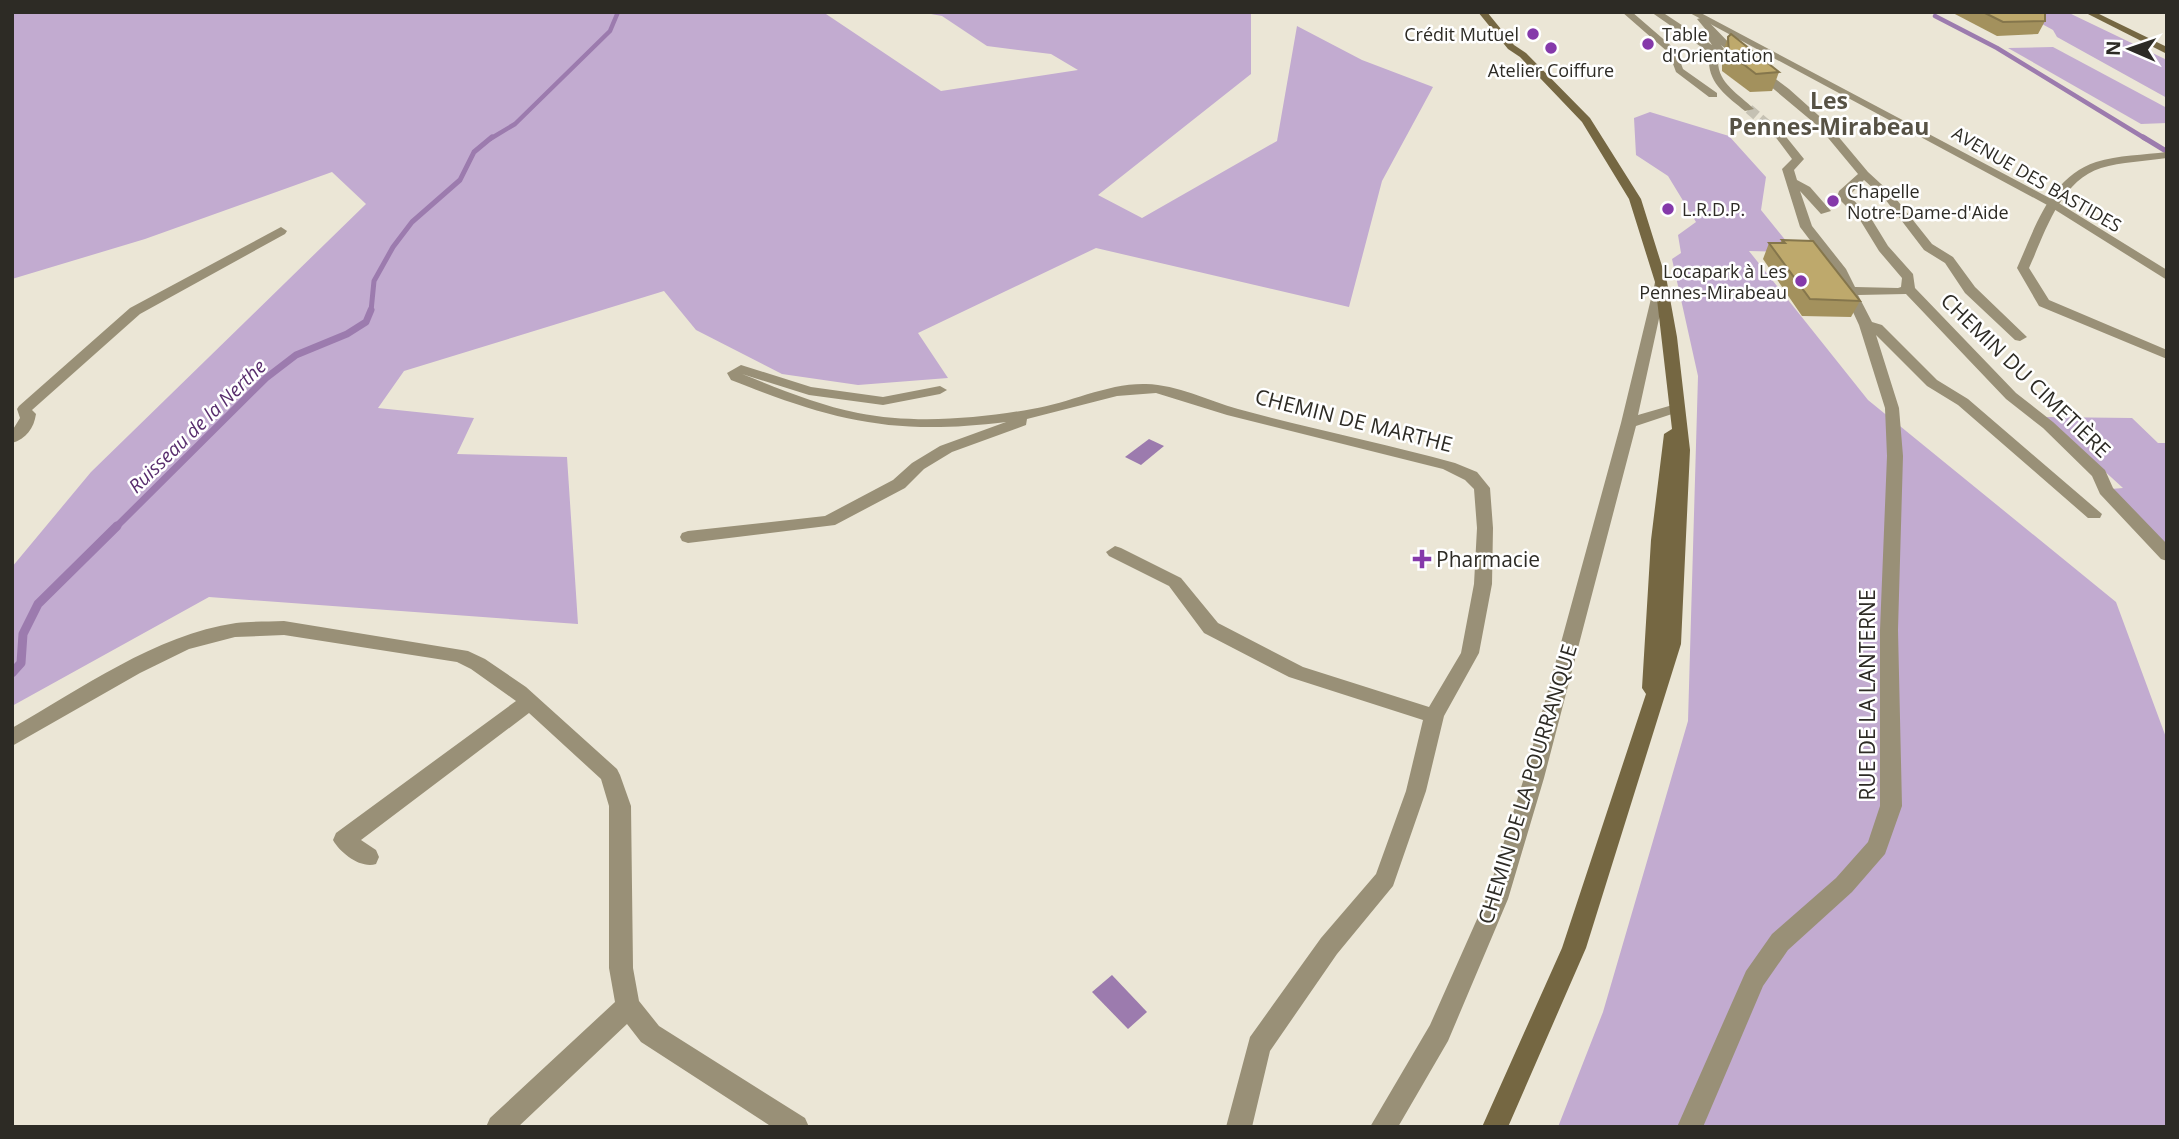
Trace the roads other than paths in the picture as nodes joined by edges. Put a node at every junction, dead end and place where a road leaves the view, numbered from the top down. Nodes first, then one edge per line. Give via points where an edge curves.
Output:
1 (1479, 12) edge
2 (1626, 12) edge
3 (1655, 12) edge
4 (2091, 14) edge
5 (1697, 16) edge
6 (2167, 51) edge
7 (1715, 52) junction
8 (1713, 94) dead end
9 (1749, 109) tunnel mouth
10 (1779, 135) tunnel mouth
11 (2167, 155) edge
12 (2149, 157) junction
13 (2167, 167) edge
14 (1864, 174) junction
15 (1793, 182) junction
16 (2053, 204) junction
17 (1825, 211) dead end
18 (281, 231) dead end
19 (2167, 276) edge
20 (1661, 282) junction
21 (1908, 289) junction
22 (1851, 291) junction
23 (1866, 325) junction
24 (2020, 337) dead end
25 (2167, 355) edge
26 (940, 390) dead end
27 (1676, 408) junction
28 (1054, 410) junction
29 (1629, 423) junction
30 (12, 438) edge
31 (2094, 514) dead end
32 (688, 537) dead end
33 (1115, 552) dead end
34 (2167, 555) edge
35 (529, 702) junction
36 (1434, 716) junction
37 (12, 738) edge
38 (368, 856) dead end
39 (628, 1006) junction
40 (499, 1127) edge
41 (796, 1127) edge
42 (1239, 1127) edge
43 (1383, 1127) edge
44 (1495, 1127) edge
45 (1690, 1127) edge

1 - 20 main road via 1524,73 1580,129 1643,223
2 - 8 street via 1673,52 1679,70
3 - 7 street
4 - 6 main road
5 - 7 street via 1719,49
5 - 14 street via 1823,125
5 - 16 street, AVENUE DES BASTIDES
7 - 9 street via 1710,62 1713,71 1725,90
10 - 15 street, RUE DE LA LANTERNE via 1798,159 1788,167
11 - 12 street
12 - 13 street
12 - 16 street via 2088,169 2054,198
14 - 21 street, CHEMIN DU CIMETIÈRE via 1843,197 1865,218 1908,277
14 - 24 street via 1889,197 1928,247 1949,261 1970,290
15 - 17 street
15 - 22 street, RUE DE LA LANTERNE via 1806,227
16 - 19 street, AVENUE DES BASTIDES
16 - 25 street via 2023,268 2044,303
18 - 30 street via 135,311 24,409 28,423
20 - 27 main road
20 - 29 street, CHEMIN DE LA POURRANQUE
21 - 22 street
21 - 34 street, CHEMIN DU CIMETIÈRE via 2011,396 2099,474 2106,490
22 - 23 street, RUE DE LA LANTERNE
23 - 31 street via 1877,328 1933,383 1963,402
23 - 45 street, RUE DE LA LANTERNE via 1892,408 1895,456 1889,630 1891,806 1877,847 1780,942 1754,979
26 - 28 street, CHEMIN DE MARTHE via 883,401 809,391 741,369 734,373 803,403 878,421 933,423
27 - 29 street
27 - 44 main road via 1682,450 1672,644 1574,948
28 - 32 street via 946,449 899,484 829,521
28 - 36 street, CHEMIN DE MARTHE via 1120,391 1157,389 1449,466 1471,476 1482,488 1483,584 1470,653
29 - 43 street, CHEMIN DE LA POURRANQUE via 1497,899 1439,1033
33 - 36 street via 1175,582 1211,628 1296,672
35 - 37 street via 461,656 284,628 235,630 183,644
35 - 38 street via 344,840
35 - 39 street via 610,775 621,806 621,968
36 - 42 street, CHEMIN DE MARTHE via 1416,791 1385,879 1329,946 1259,1046
39 - 40 street
39 - 41 street via 650,1034

